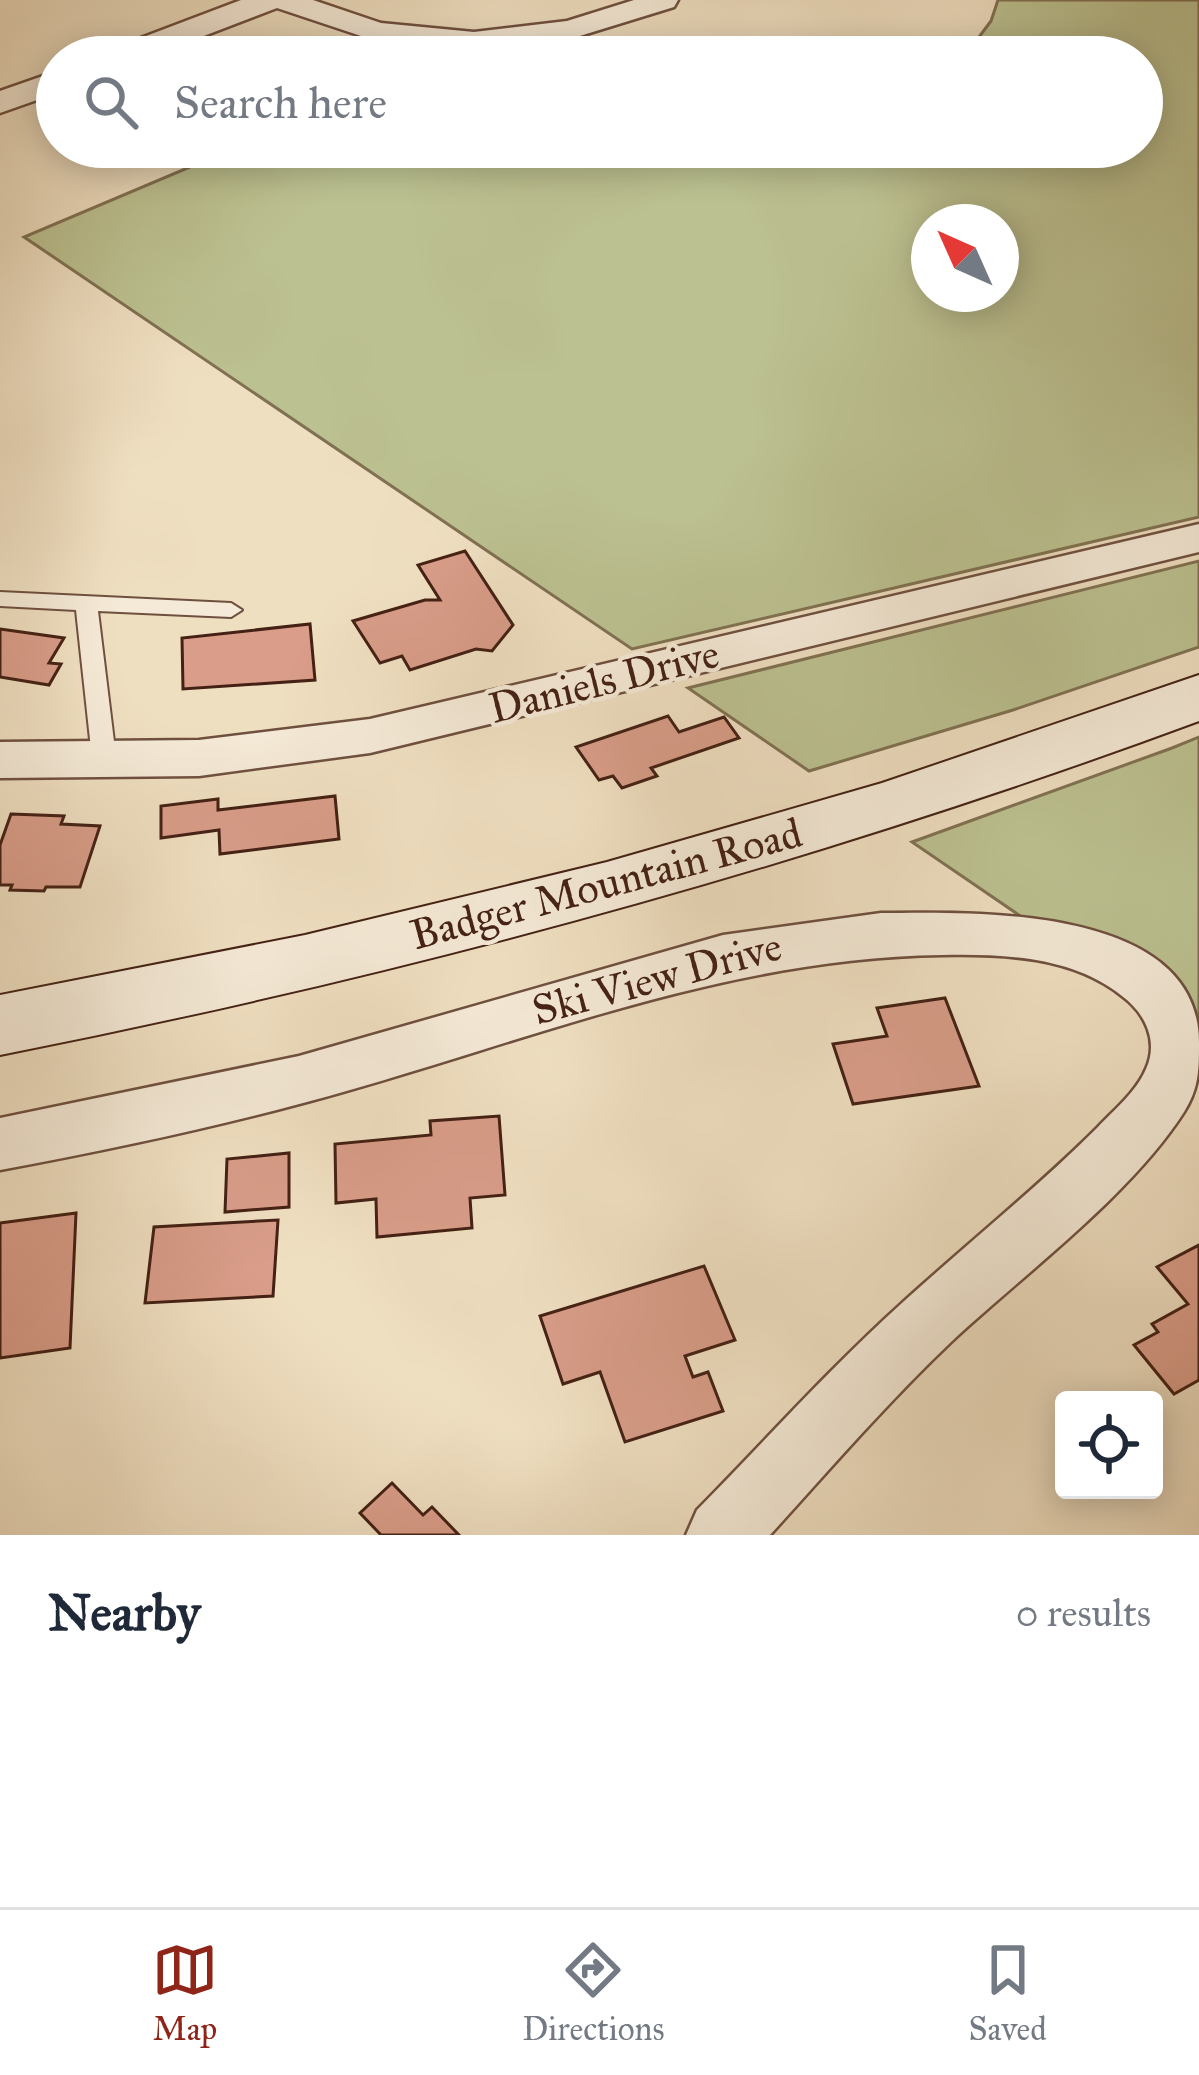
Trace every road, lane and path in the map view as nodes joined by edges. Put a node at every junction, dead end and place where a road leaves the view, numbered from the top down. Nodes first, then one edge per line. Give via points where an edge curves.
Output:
1 (269, 0) edge
2 (286, 0) edge
3 (663, 0) edge
4 (175, 36) edge
5 (391, 36) edge
6 (555, 36) edge
7 (36, 89) edge
8 (0, 103) edge
9 (1199, 538) edge
10 (0, 599) edge
11 (86, 604) junction
12 (231, 610) dead end
13 (1199, 697) edge
14 (104, 758) junction
15 (0, 760) edge
16 (0, 1024) edge
17 (0, 1144) edge
18 (722, 1535) edge

1 - 4 street
2 - 5 street via 343,26
3 - 6 street
7 - 8 street
9 - 14 street, Daniels Drive via 370,736 243,754
10 - 11 lane
11 - 12 lane
11 - 14 lane
13 - 16 main road, Badger Mountain Road via 702,863 289,966
14 - 15 street, Daniels Drive
17 - 18 street, Ski View Drive via 318,1075 685,962 801,940 934,932 1026,937 1090,951 1143,980 1177,1026 1176,1070 1166,1092

